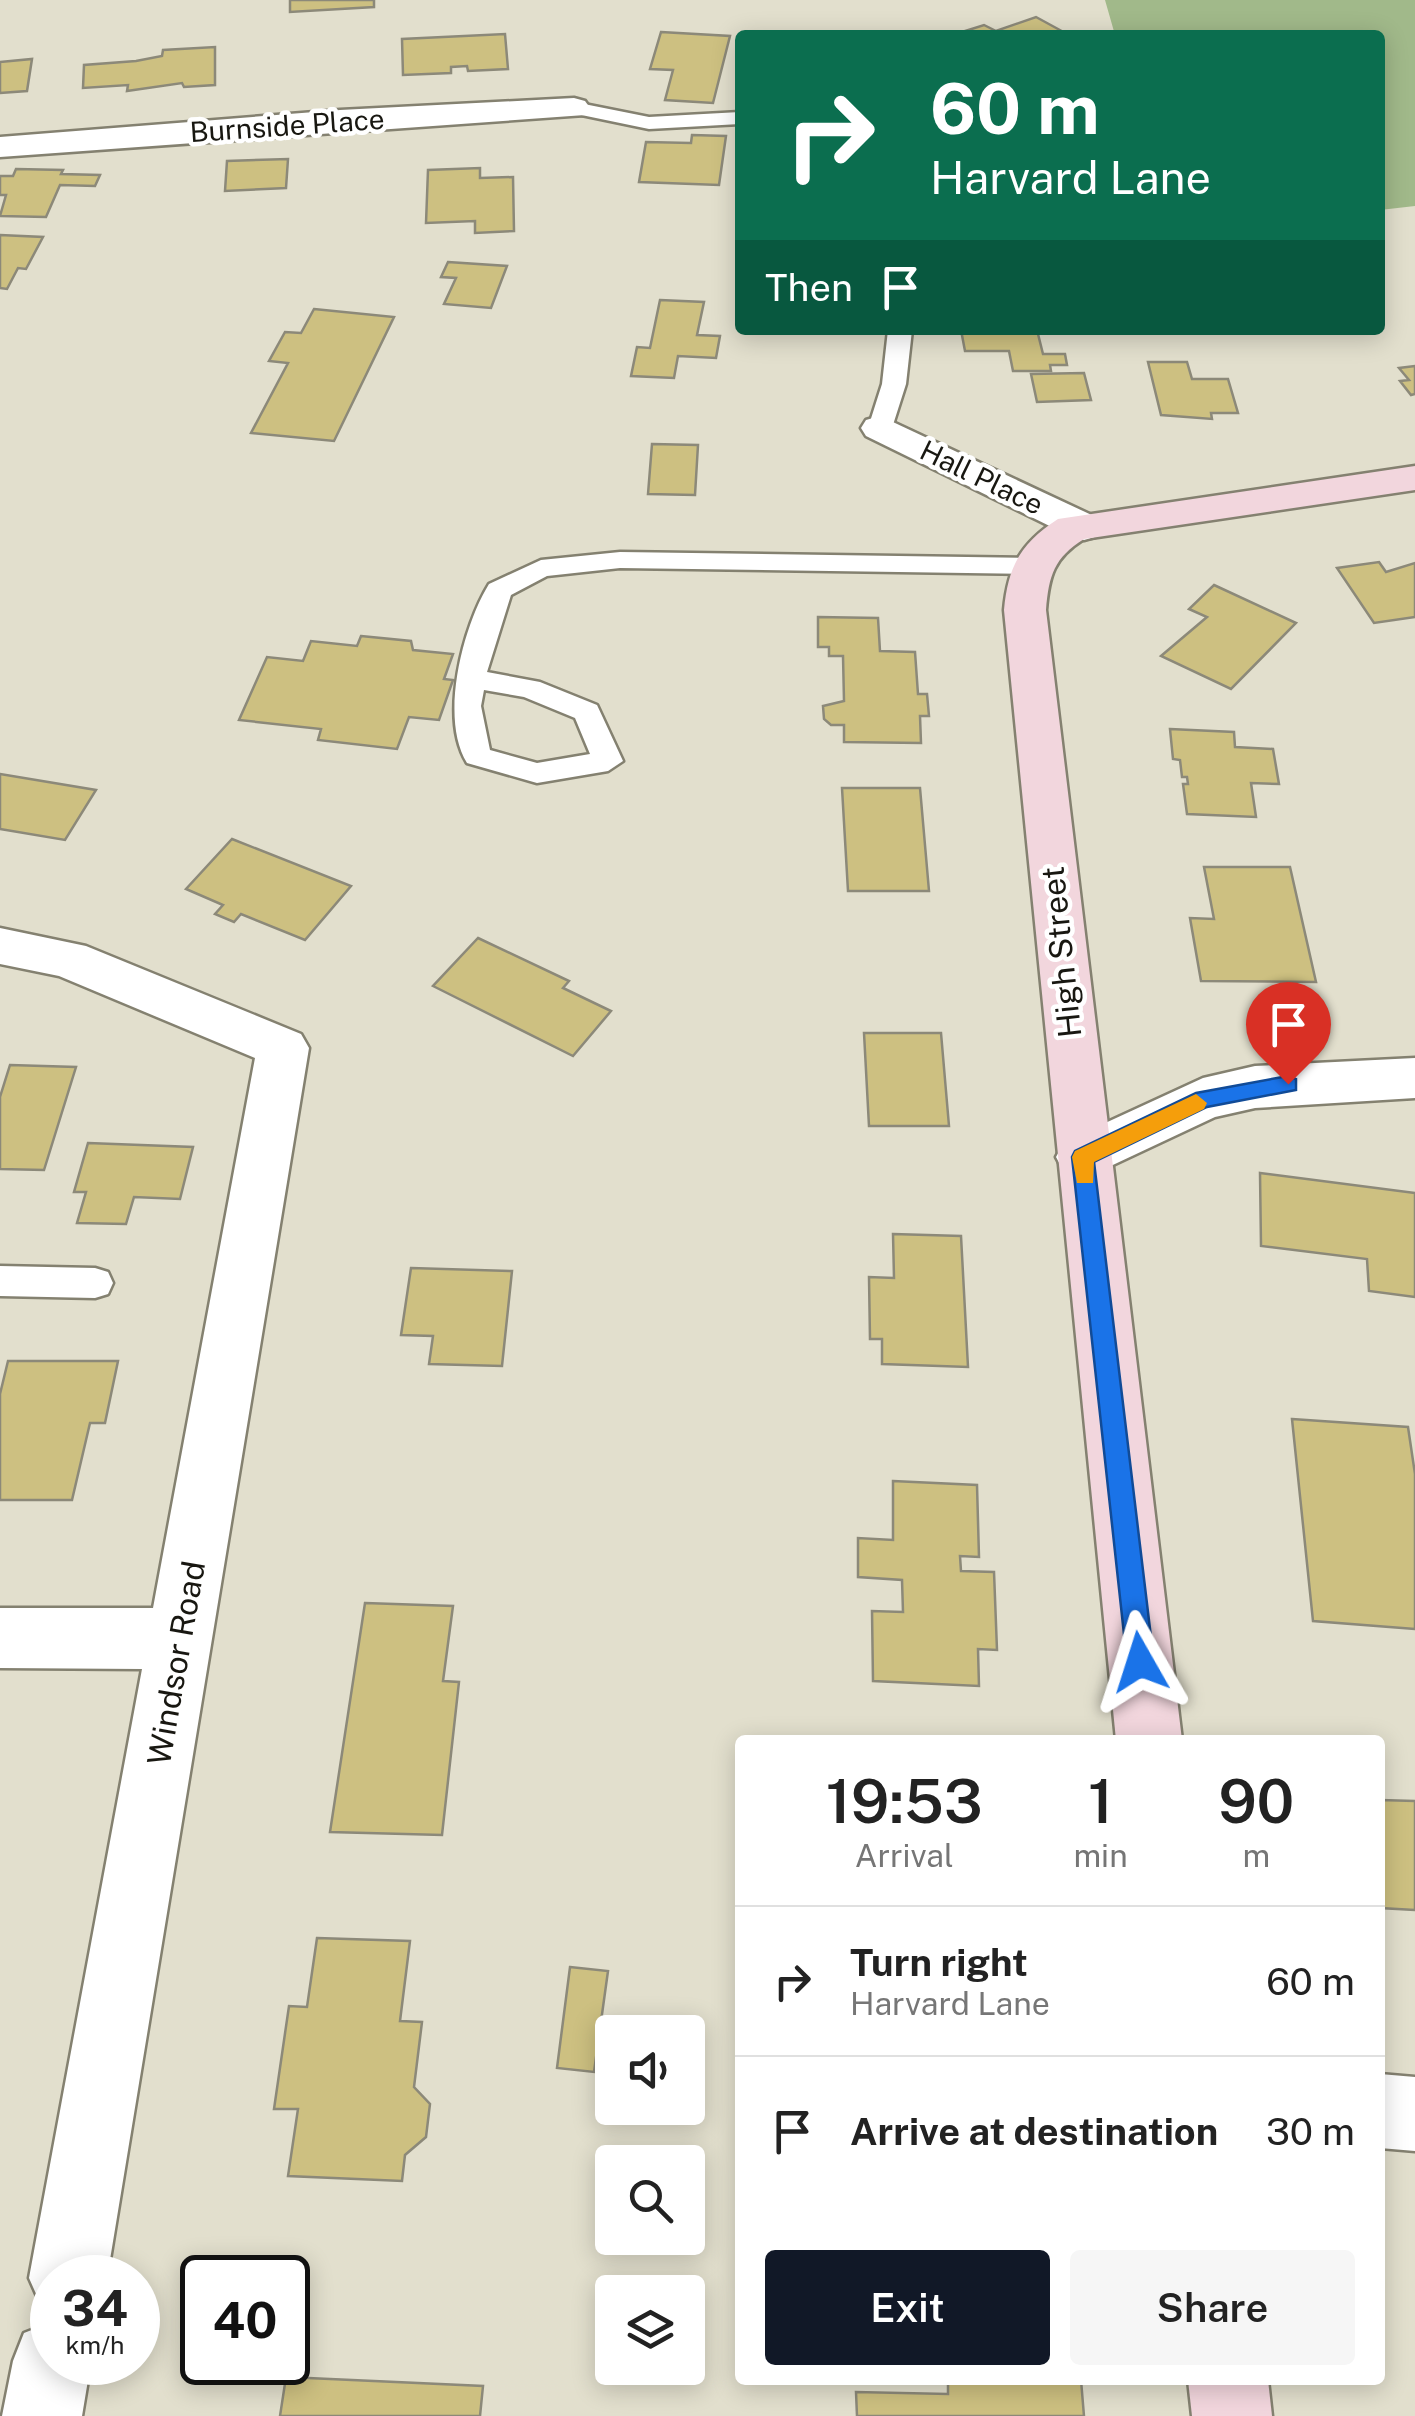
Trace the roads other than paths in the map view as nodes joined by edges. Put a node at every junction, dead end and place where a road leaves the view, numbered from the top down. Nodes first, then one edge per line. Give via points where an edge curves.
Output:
1 (574, 108) joint
2 (735, 118) edge
3 (0, 147) edge
4 (899, 335) edge
5 (880, 428) joint
6 (1415, 478) edge
7 (1084, 526) junction
8 (1029, 566) junction
9 (472, 679) junction
10 (0, 946) edge
11 (1415, 1078) edge
12 (1083, 1157) junction
13 (0, 1281) edge
14 (95, 1283) dead end
15 (0, 1638) edge
16 (180, 1640) junction
17 (1148, 1735) edge
18 (1385, 2111) edge
19 (1415, 2114) edge
20 (72, 2255) edge
21 (48, 2385) edge
22 (1229, 2385) edge
23 (42, 2416) edge
24 (1232, 2416) edge

1 - 2 lane via 649,123
1 - 3 street, Burnside Place
4 - 5 lane
5 - 7 street, Hall Place
6 - 7 street
7 - 8 street via 1043,546
8 - 9 lane via 620,560 541,568 498,590
8 - 12 street, High Street via 1025,610
9 - 9 lane via 467,706 477,756 537,773 608,762 587,712 530,689
10 - 16 street, Windsor Road via 68,959 283,1048
11 - 12 street via 1255,1088 1204,1100
12 - 17 street, High Street
13 - 14 lane
15 - 16 street
16 - 20 street, Windsor Road
18 - 19 street
21 - 23 street
22 - 24 street

